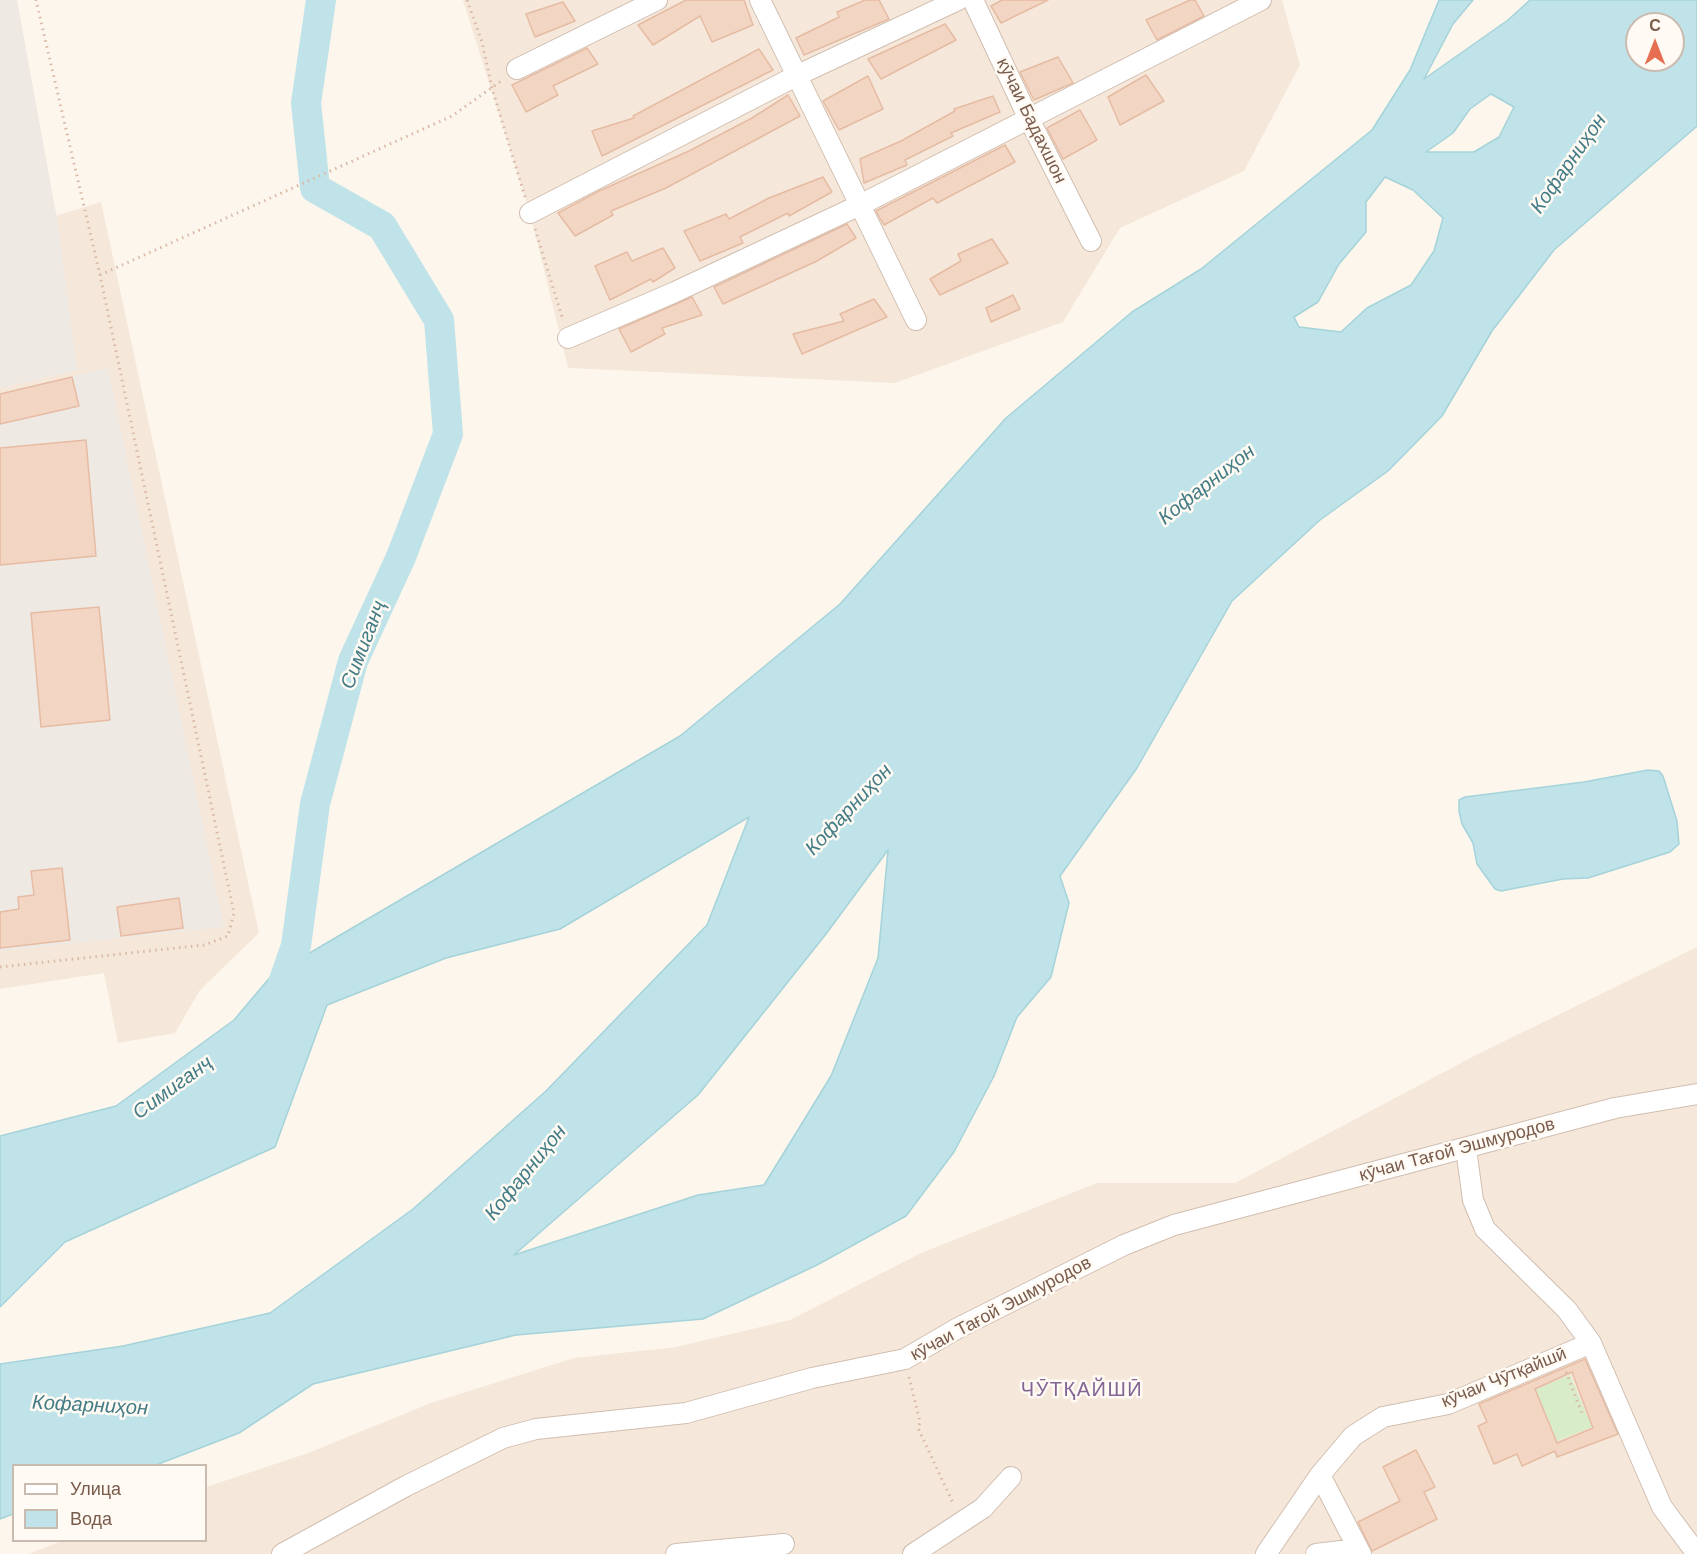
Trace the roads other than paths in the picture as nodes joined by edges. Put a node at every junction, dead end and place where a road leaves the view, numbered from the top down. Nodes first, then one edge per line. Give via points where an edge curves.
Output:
1 (657, 0) edge
2 (760, 0) edge
3 (958, 0) edge
4 (973, 0) edge
5 (1261, 0) edge
6 (517, 69) road end
7 (798, 75) junction
8 (1028, 117) junction
9 (860, 205) junction
10 (530, 213) road end
11 (1091, 241) dead end
12 (916, 320) dead end
13 (568, 338) road end
14 (1697, 1094) edge
15 (1466, 1149) junction
16 (1591, 1343) junction
17 (1320, 1475) junction
18 (1011, 1477) dead end
19 (784, 1544) dead end
20 (282, 1554) edge
21 (676, 1554) edge
22 (913, 1554) edge
23 (1266, 1554) edge
24 (1316, 1554) edge
25 (1354, 1554) edge
26 (1361, 1554) edge
27 (1697, 1554) edge

1 - 6 street
2 - 7 street
3 - 7 street
4 - 8 street, кӯчаи Бадахшон
5 - 8 street
7 - 9 street
7 - 10 street
8 - 9 street
8 - 11 street, кӯчаи Бадахшон
9 - 12 street
9 - 13 street
14 - 15 street, кӯчаи Тағой Эшмуродов via 1615,1108
15 - 16 street via 1473,1200 1485,1229 1566,1310
15 - 20 street, кӯчаи Тағой Эшмуродов via 1174,1225 957,1328 905,1359 812,1378 686,1413 519,1432 406,1486
16 - 17 street, кӯчаи Чӯтқайшӣ via 1448,1404 1383,1417 1353,1436
16 - 27 street via 1662,1507
17 - 23 street, кӯчаи Чӯтқайшӣ
17 - 26 street
18 - 22 street via 983,1508
19 - 21 street
24 - 25 street

